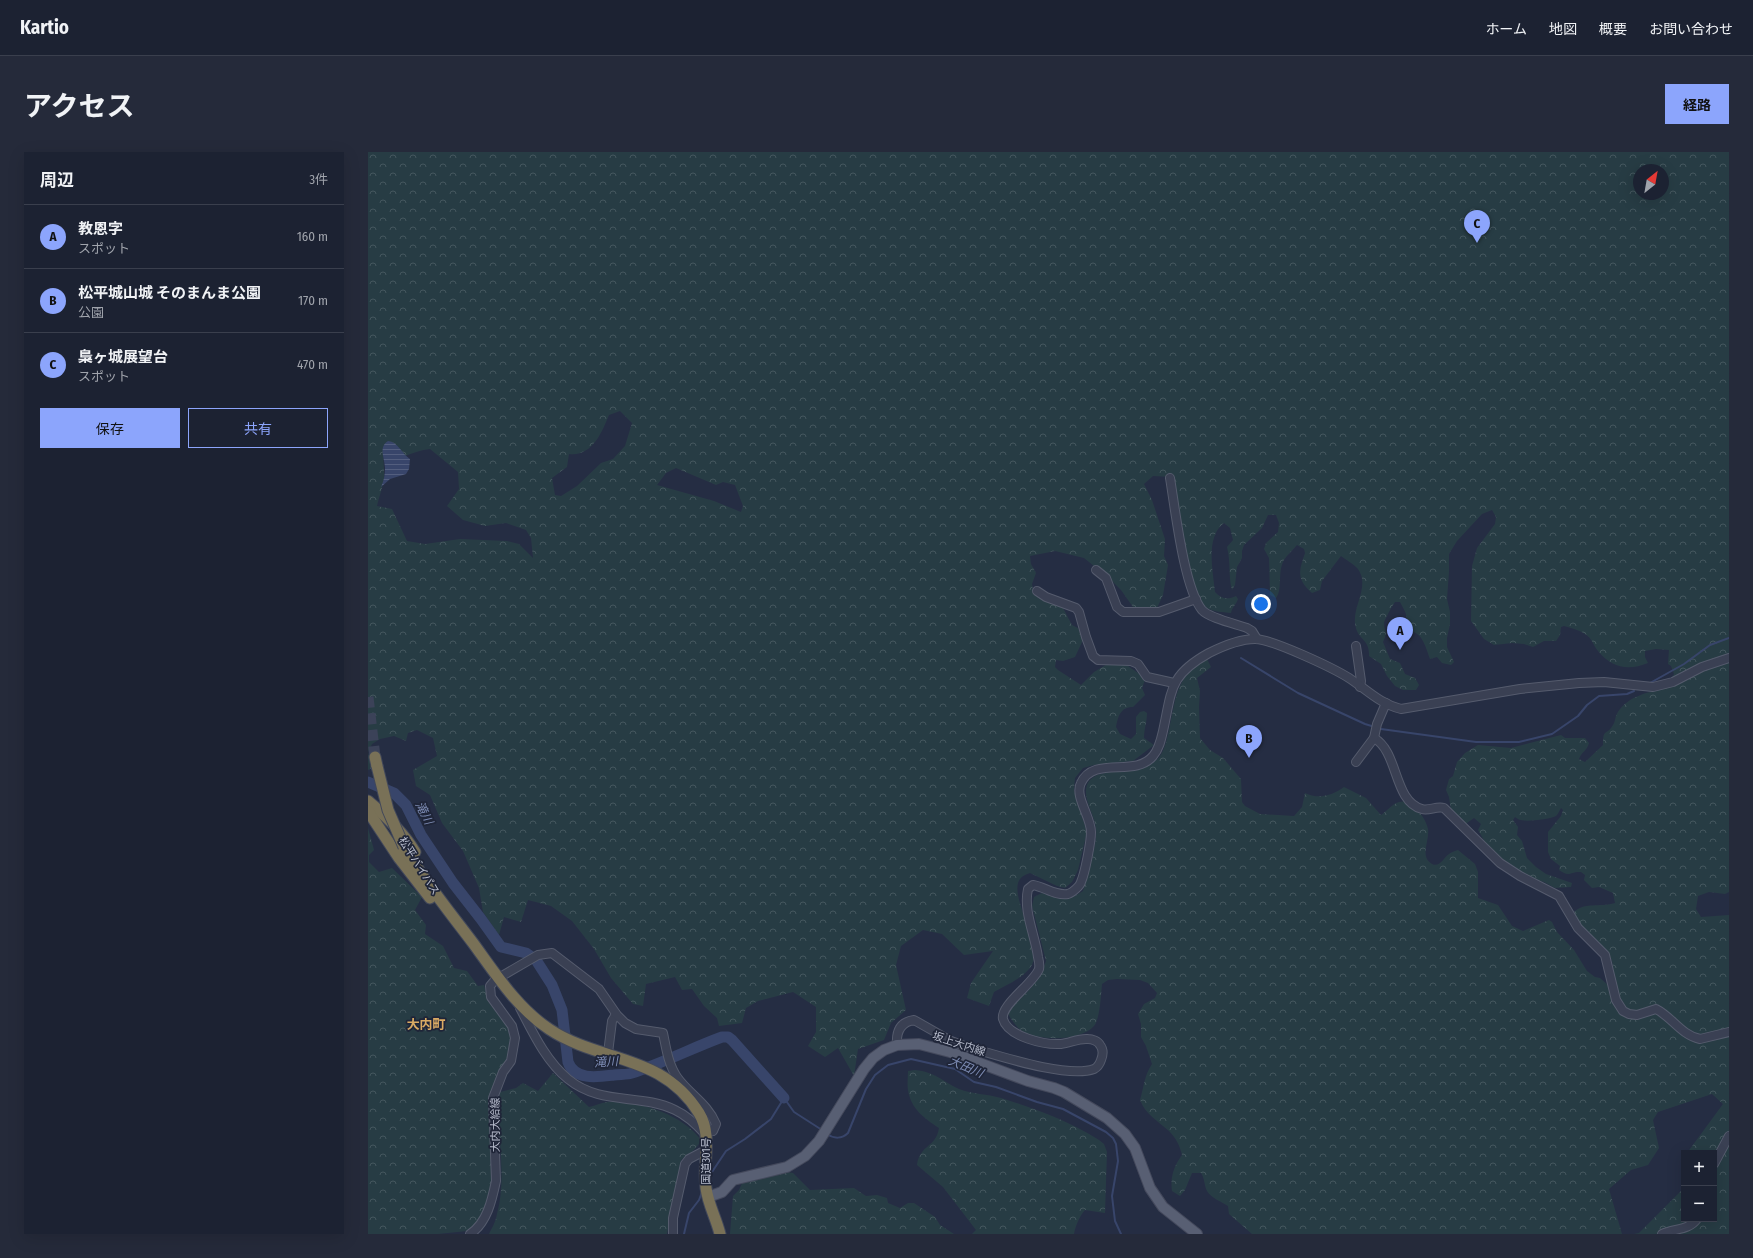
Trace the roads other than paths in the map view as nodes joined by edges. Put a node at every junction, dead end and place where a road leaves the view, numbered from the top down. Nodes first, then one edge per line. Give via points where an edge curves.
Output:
1 (1170, 478) dead end
2 (1096, 570) dead end
3 (1037, 591) dead end
4 (1196, 599) junction
5 (1257, 639) junction
6 (1356, 646) dead end
7 (1729, 658) edge
8 (1174, 683) junction
9 (1360, 687) junction
10 (1386, 703) junction
11 (1374, 738) junction
12 (376, 761) tunnel mouth
13 (1356, 762) dead end
14 (368, 801) edge
15 (368, 812) edge
16 (466, 934) junction
17 (473, 944) junction
18 (499, 977) junction
19 (520, 1003) junction
20 (616, 1014) junction
21 (1729, 1032) edge
22 (897, 1045) junction
23 (608, 1053) junction
24 (710, 1133) junction
25 (1729, 1136) edge
26 (706, 1150) junction
27 (1717, 1158) edge
28 (707, 1193) junction
29 (1694, 1222) edge
30 (470, 1234) edge
31 (673, 1234) edge
32 (720, 1234) edge
33 (1197, 1234) edge
34 (1662, 1234) edge

1 - 4 street via 1184,560
2 - 4 street via 1106,578 1117,607 1123,612 1159,612
3 - 8 street via 1076,608 1093,656 1098,660 1131,660 1138,664 1147,676
4 - 5 street via 1202,610 1247,628
5 - 8 street via 1239,641 1216,650 1194,662
5 - 9 street via 1271,642 1339,672
6 - 9 street
7 - 10 street via 1702,667 1673,682 1653,687 1604,682 1579,683 1498,692 1401,709
8 - 22 street via 1160,745 1154,756 1148,762 1130,767 1096,769 1086,775 1080,783 1079,796 1091,832 1081,884 1069,893 1061,894 1030,886 1026,902 1040,967 1035,978 1004,1008 1006,1025 1024,1037 1040,1043 1062,1044 1087,1038 1094,1040 1101,1046 1104,1054 1100,1063 1095,1068 1076,1071 1053,1069 964,1046 914,1020 901,1026 896,1037
9 - 10 street
10 - 11 street
11 - 13 street
11 - 21 street via 1379,741 1392,761 1398,781 1412,804 1421,809 1444,808 1507,868 1559,896 1578,928 1605,955 1616,1000 1623,1011 1637,1015 1656,1009 1684,1032 1700,1039
12 - 16 highway, 松平バイパス, bridge via 388,810 404,847 417,869
14 - 16 highway via 406,838 465,923
15 - 17 highway via 439,911 463,939
16 - 17 highway, 松平バイパス
17 - 18 highway, 国道301号
18 - 19 highway, 国道301号
18 - 20 street via 538,955 552,953 599,988
18 - 30 street, 大内大給線 via 490,986 490,994 512,1026 514,1050 493,1098 496,1181 485,1219
19 - 23 highway, 国道301号 via 540,1023 558,1035
19 - 24 street via 520,1008 542,1048 569,1080 599,1095 653,1103 675,1110
20 - 23 street via 612,1021
20 - 24 street via 636,1029 663,1033 670,1062 677,1077 713,1116 716,1124
22 - 28 main road, 坂上大内線 via 884,1050 869,1063 810,1152 792,1164 733,1180 722,1192
22 - 33 main road, 坂上大内線 via 928,1045 1054,1088 1107,1118 1125,1134 1134,1148 1150,1188 1163,1207
23 - 24 highway, 国道301号 via 656,1072 670,1082 690,1102
24 - 26 highway, 国道301号
25 - 27 street
26 - 28 highway, 国道301号
26 - 31 street via 685,1164 673,1218
28 - 32 highway, 国道301号
29 - 34 street via 1688,1227

